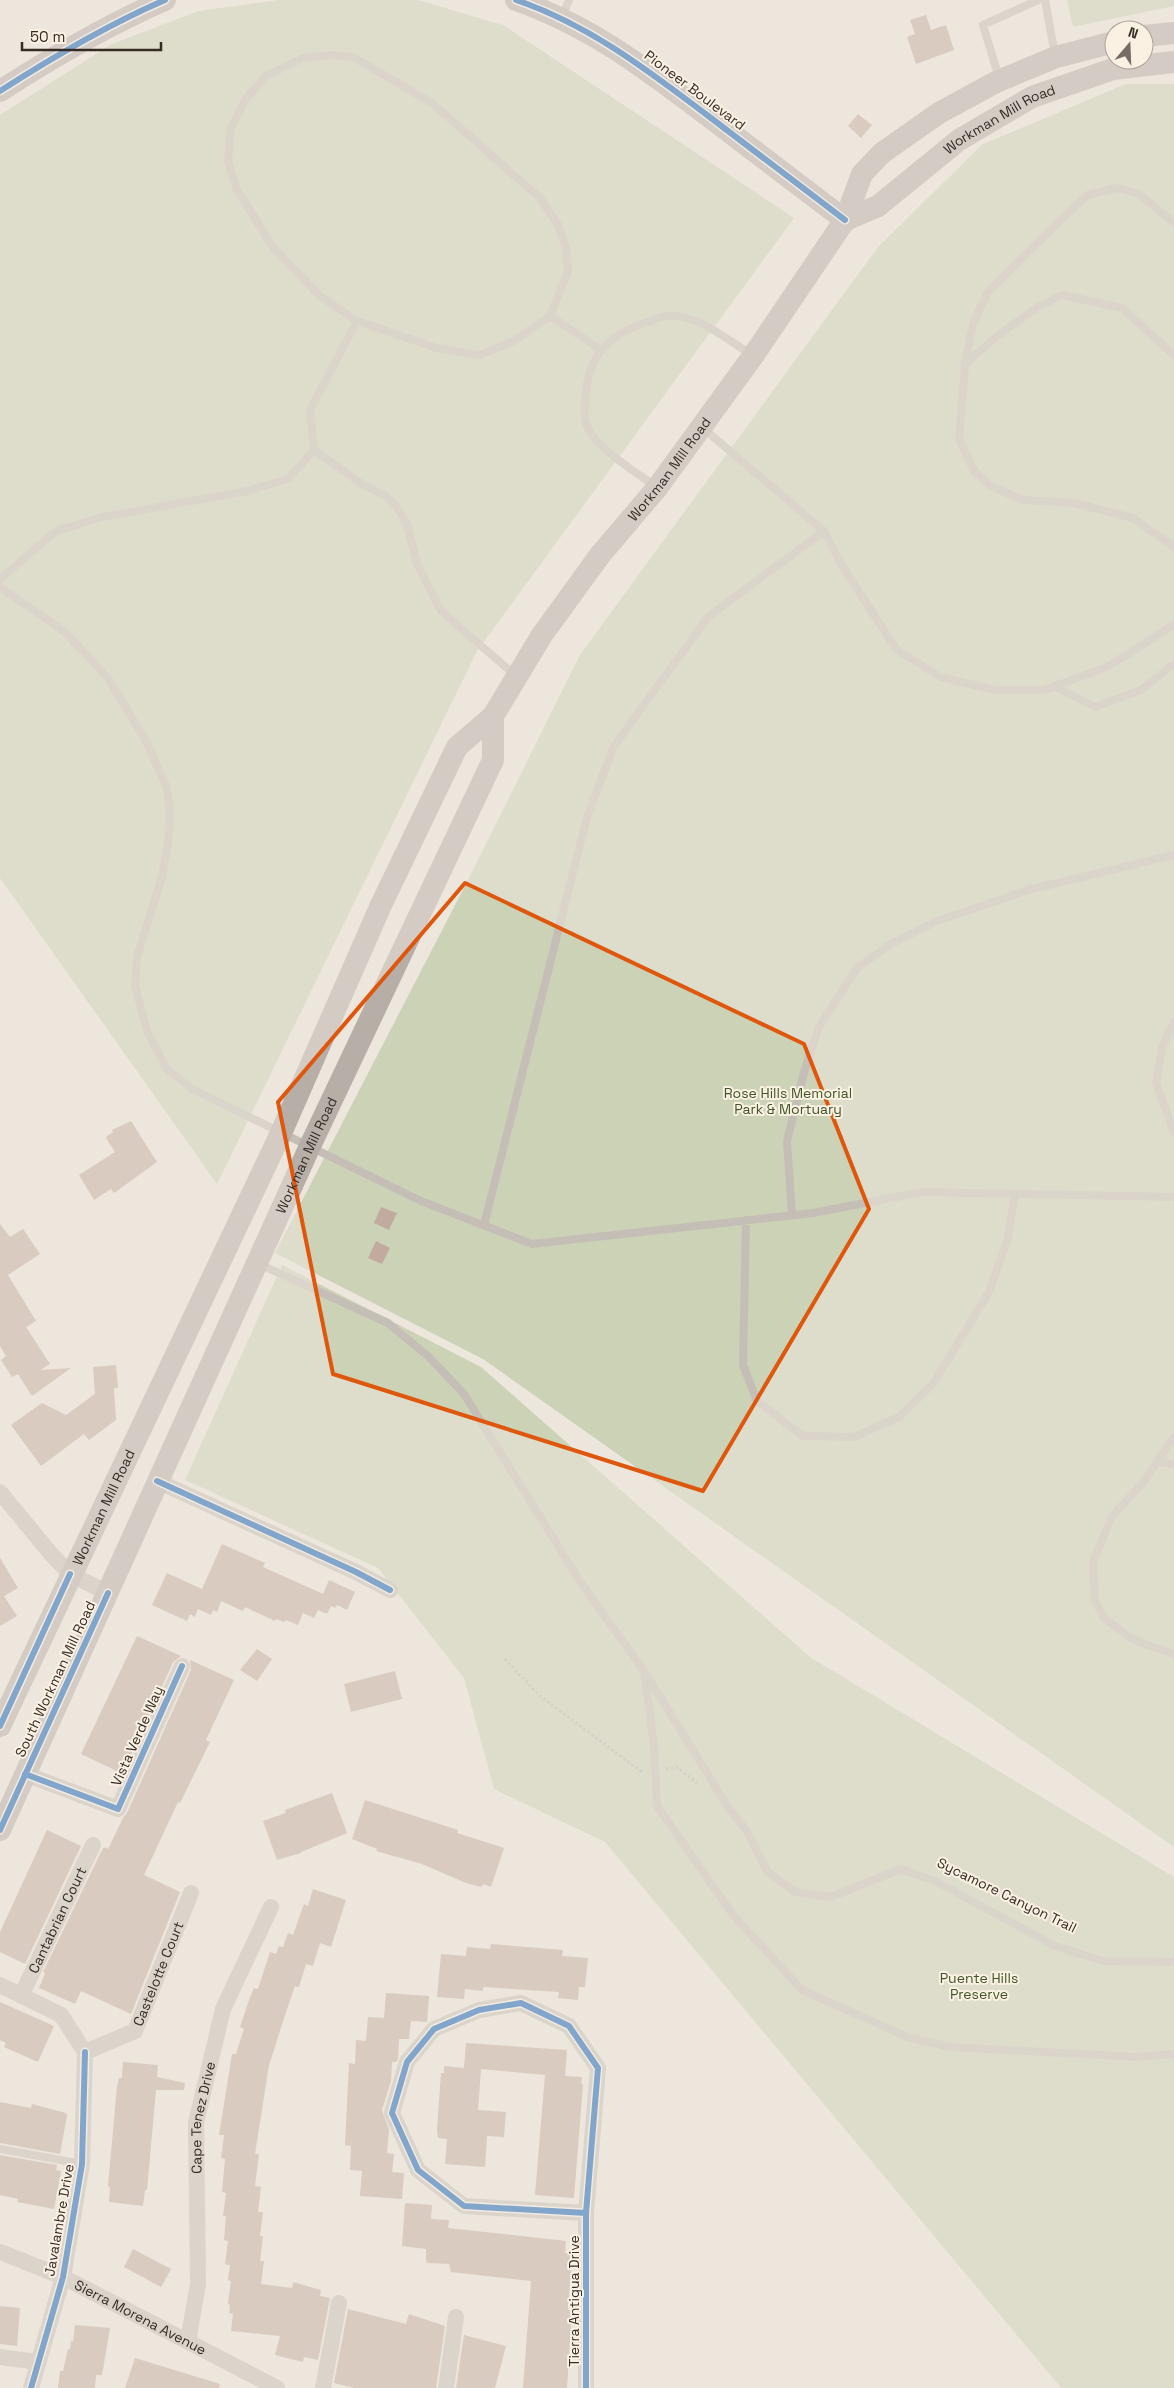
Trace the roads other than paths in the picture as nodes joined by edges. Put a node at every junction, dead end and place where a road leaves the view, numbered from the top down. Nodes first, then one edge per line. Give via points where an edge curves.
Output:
1 (165, 0) edge
2 (516, 0) edge
3 (1038, 0) edge
4 (1045, 0) edge
5 (565, 9) edge
6 (1174, 34) edge
7 (1154, 35) edge
8 (1104, 45) edge
9 (1056, 57) junction
10 (1174, 62) edge
11 (1000, 81) junction
12 (0, 91) edge
13 (845, 220) junction
14 (1174, 223) edge
15 (550, 316) junction
16 (357, 321) junction
17 (600, 349) junction
18 (1174, 355) edge
19 (754, 356) junction
20 (965, 364) junction
21 (701, 427) junction
22 (314, 450) junction
23 (657, 488) junction
24 (824, 531) junction
25 (1174, 547) edge
26 (0, 579) edge
27 (0, 587) edge
28 (1174, 625) edge
29 (1174, 664) edge
30 (516, 676) junction
31 (1054, 686) junction
32 (493, 716) junction
33 (1174, 855) edge
34 (1174, 1022) edge
35 (1174, 1132) edge
36 (281, 1133) junction
37 (310, 1146) junction
38 (1015, 1194) junction
39 (1174, 1197) edge
40 (792, 1216) junction
41 (746, 1220) junction
42 (484, 1224) junction
43 (257, 1263) junction
44 (1174, 1437) edge
45 (1157, 1462) junction
46 (1174, 1464) edge
47 (157, 1481) junction
48 (0, 1492) edge
49 (70, 1574) junction
50 (390, 1590) dead end
51 (108, 1593) junction
52 (1174, 1654) edge
53 (182, 1666) dead end
54 (644, 1671) junction
55 (0, 1726) edge
56 (25, 1774) junction
57 (0, 1830) edge
58 (93, 1846) dead end
59 (191, 1893) dead end
60 (271, 1907) dead end
61 (1174, 1962) edge
62 (0, 1985) edge
63 (22, 1994) junction
64 (84, 2052) junction
65 (1174, 2054) edge
66 (0, 2149) edge
67 (82, 2164) junction
68 (586, 2213) junction
69 (0, 2252) edge
70 (63, 2277) junction
71 (338, 2303) dead end
72 (456, 2317) dead end
73 (188, 2341) junction
74 (0, 2358) edge
75 (37, 2362) junction
76 (31, 2388) edge
77 (276, 2388) edge
78 (323, 2388) edge
79 (446, 2388) edge
80 (586, 2388) edge

1 - 12 main road via 65,50
2 - 5 main road, Pioneer Boulevard
3 - 11 lane via 983,25
4 - 9 lane
5 - 13 main road, Pioneer Boulevard via 588,31 634,60
6 - 7 main road
8 - 9 main road, Workman Mill Road
9 - 11 main road, Workman Mill Road
10 - 13 main road, Workman Mill Road via 1113,69 1032,97 959,140 878,206
11 - 13 main road, Workman Mill Road via 939,113 882,154 862,174
13 - 19 main road, Workman Mill Road
14 - 20 lane via 1139,194 1117,188 1088,195 988,292 972,324
15 - 16 lane via 512,342 480,355 437,348
15 - 16 lane via 568,272 566,248 558,225 540,198 432,103 353,57 303,58 266,76 245,100 231,128 228,161 237,190 273,246 320,296
15 - 17 lane
16 - 22 lane via 310,410
17 - 19 lane via 627,329 666,316 689,319
17 - 23 lane via 586,380 584,413 591,433 617,458
18 - 20 lane via 1122,308 1062,295 1038,306
19 - 21 main road, Workman Mill Road
20 - 25 lane via 959,439 974,471 991,486 1022,500 1074,503 1133,518
21 - 23 main road, Workman Mill Road
21 - 24 lane
22 - 26 lane via 288,479 247,490 103,517 56,531
22 - 30 lane via 362,484 386,496 396,506 408,524 417,564 441,611
23 - 30 main road, Workman Mill Road via 600,555
24 - 31 lane via 841,564 896,649 940,677 995,690 1044,690
24 - 42 lane via 708,617 614,746 587,817
27 - 36 lane via 64,632 108,678 146,741 167,788 168,842 162,876 137,957 134,986 147,1031 167,1069 192,1090
28 - 31 lane via 1107,667
29 - 31 lane via 1141,690 1095,707
30 - 32 main road, Workman Mill Road
32 - 36 main road, Workman Mill Road via 457,747 381,905
32 - 37 main road, Workman Mill Road via 493,760
33 - 40 lane via 1028,890 937,921 891,944 857,968 819,1027 805,1069 787,1141
34 - 35 lane via 1162,1047 1156,1083
36 - 37 lane
36 - 49 main road, Workman Mill Road
37 - 42 lane via 420,1201
37 - 43 main road, Workman Mill Road
38 - 39 lane
38 - 40 lane via 922,1192
38 - 41 lane via 1008,1238 989,1292 933,1384 899,1417 854,1437 802,1436 757,1401 743,1366
40 - 41 lane
41 - 42 lane via 532,1244
43 - 47 main road, Workman Mill Road
43 - 54 lane via 388,1323 429,1357 458,1387 581,1583
44 - 45 lane
45 - 46 lane
45 - 52 lane via 1142,1484 1112,1516 1093,1562 1095,1601 1104,1618 1134,1640
47 - 50 street
47 - 51 main road, Workman Mill Road
48 - 49 street
49 - 51 street
49 - 55 main road
51 - 56 main road, South Workman Mill Road
53 - 56 street, Vista Verde Way via 118,1809
54 - 61 lane via 728,1807 748,1833 767,1871 795,1892 831,1897 900,1869 937,1882 1055,1946 1103,1961
54 - 65 lane via 654,1747 657,1806 733,1915 802,1990 910,2038 951,2046 1135,2057
56 - 57 main road, South Workman Mill Road
58 - 63 street, Cantabrian Court
59 - 64 street, Castelotte Court via 134,2031
60 - 73 street, Cape Tenez Drive via 223,2009 196,2123 198,2284
62 - 63 street
63 - 64 street via 61,2015
64 - 67 street, Javalambre Drive
66 - 67 lane
67 - 70 street, Javalambre Drive
68 - 68 street, Tierra Antigua Drive via 464,2206 418,2170 392,2113 407,2062 434,2029 479,2010 521,2003 569,2026 598,2068
68 - 80 street, Tierra Antigua Drive
69 - 70 street, Sierra Morena Avenue
70 - 73 street, Sierra Morena Avenue
70 - 75 street, Javalambre Drive
71 - 78 street
72 - 79 street
73 - 77 street, Sierra Morena Avenue
74 - 75 street
75 - 76 street, Javalambre Drive

